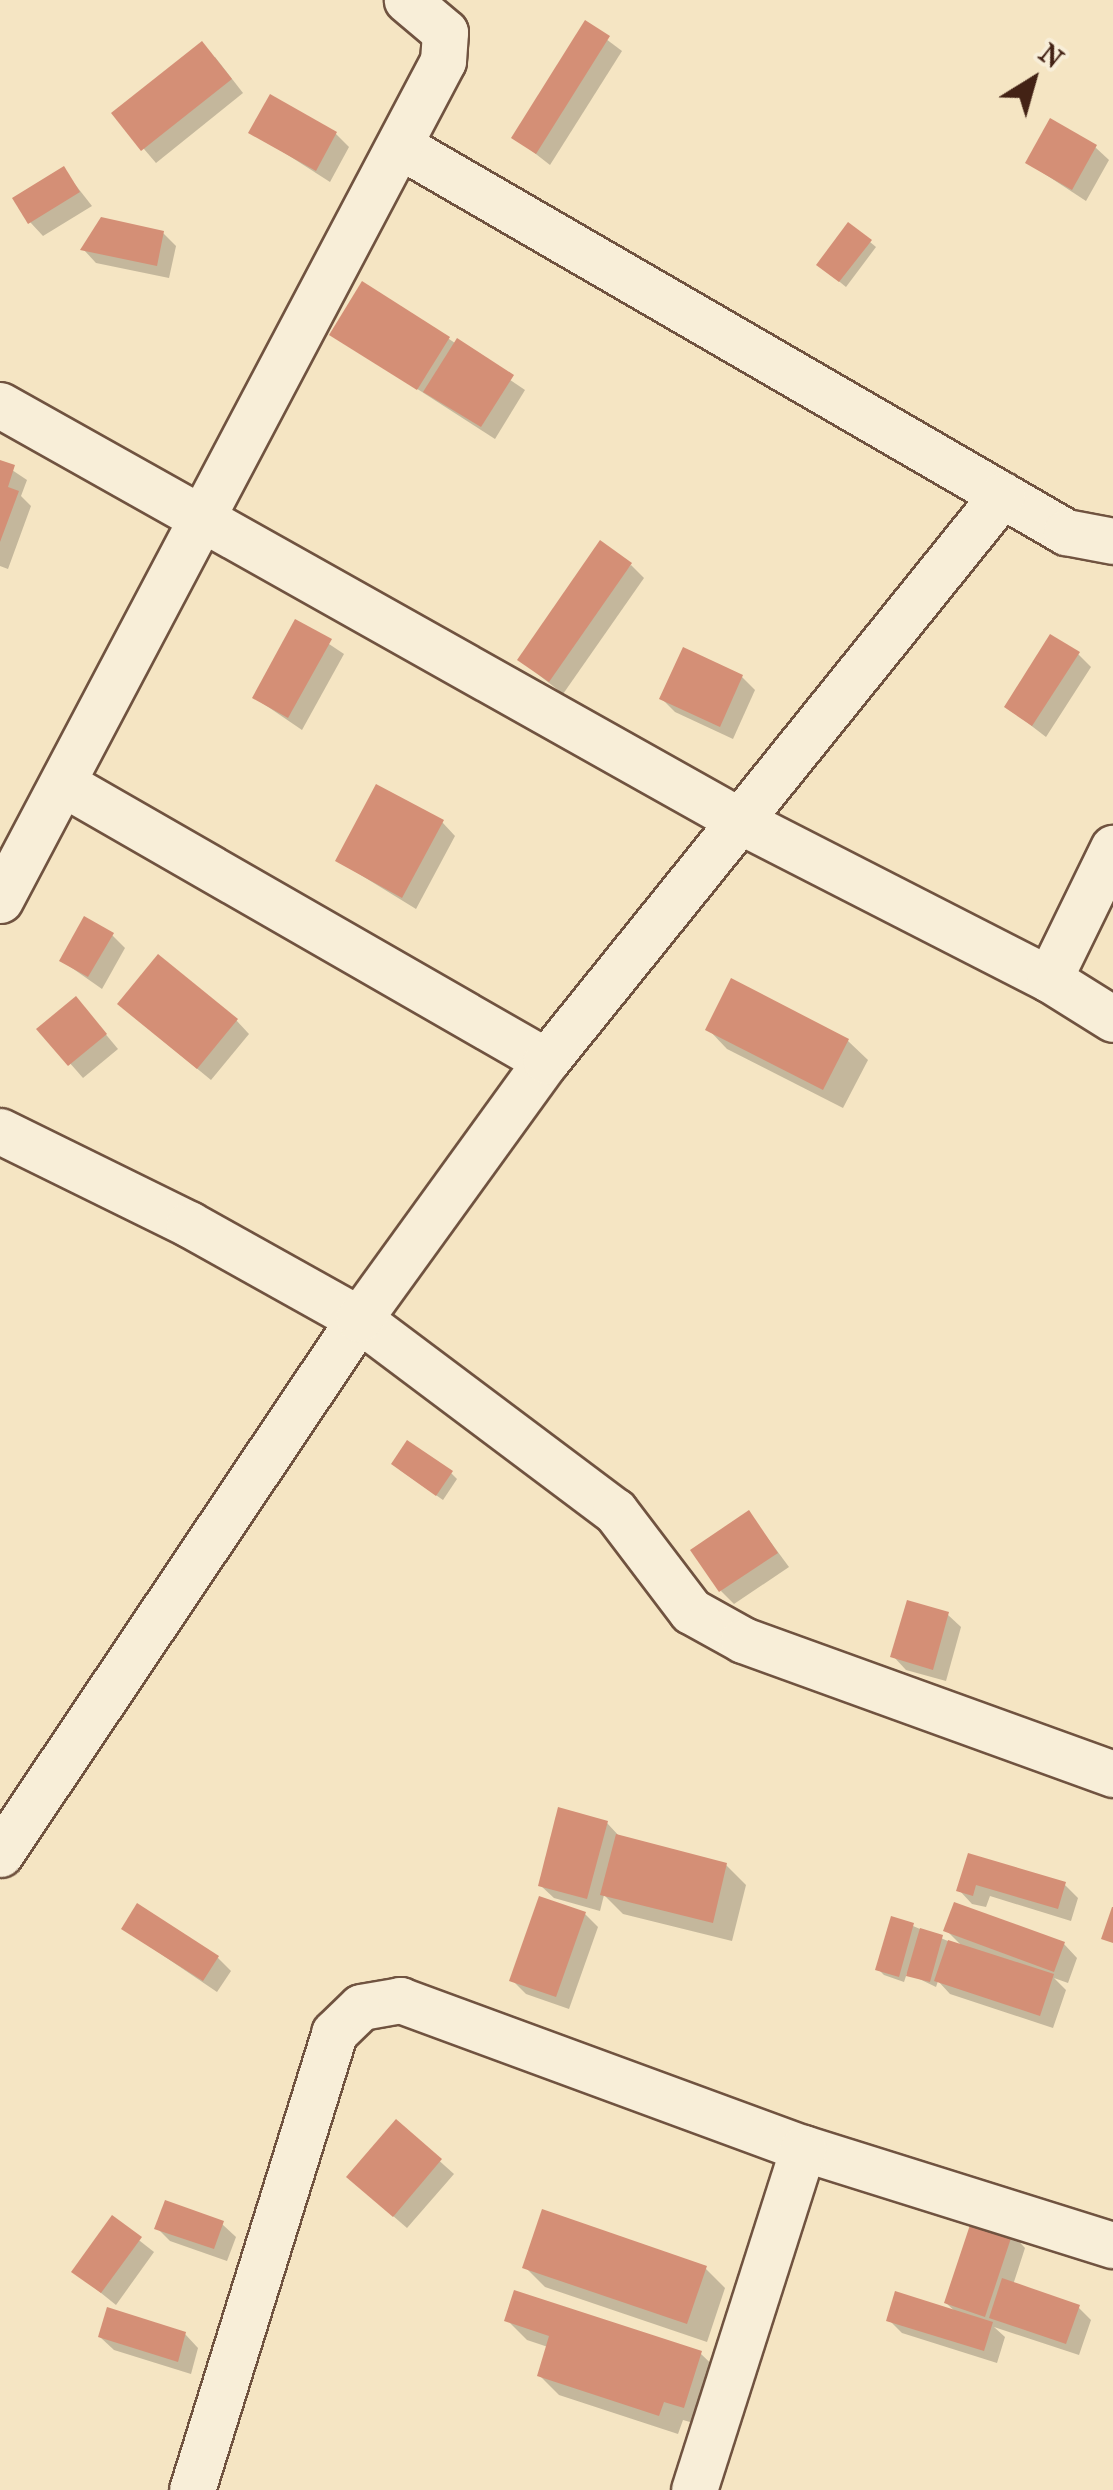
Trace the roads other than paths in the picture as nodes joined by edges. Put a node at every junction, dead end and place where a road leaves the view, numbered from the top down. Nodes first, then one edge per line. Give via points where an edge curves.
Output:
1 (407, 0) edge
2 (402, 146) junction
3 (0, 404) edge
4 (1002, 495) junction
5 (204, 519) junction
6 (1113, 541) edge
7 (64, 784) junction
8 (744, 822) junction
9 (1113, 848) edge
10 (0, 900) edge
11 (1049, 979) junction
12 (1113, 1020) edge
13 (546, 1061) junction
14 (0, 1131) edge
15 (360, 1319) junction
16 (1113, 1774) edge
17 (0, 1854) edge
18 (802, 2148) junction
19 (1113, 2245) edge
20 (192, 2490) edge
21 (694, 2490) edge

1 - 2 street via 445,32 443,61
2 - 4 street
2 - 5 street
3 - 5 street
4 - 6 street via 1066,532
4 - 8 street
5 - 7 street
5 - 8 street
7 - 10 street
7 - 13 street
8 - 11 street
8 - 13 street
9 - 11 street
11 - 12 street
13 - 15 street
14 - 15 street via 190,1224
15 - 16 street via 615,1511 691,1610 742,1640
15 - 17 street
18 - 19 street
18 - 20 street via 400,2000 361,2007 334,2033 316,2084
18 - 21 street

